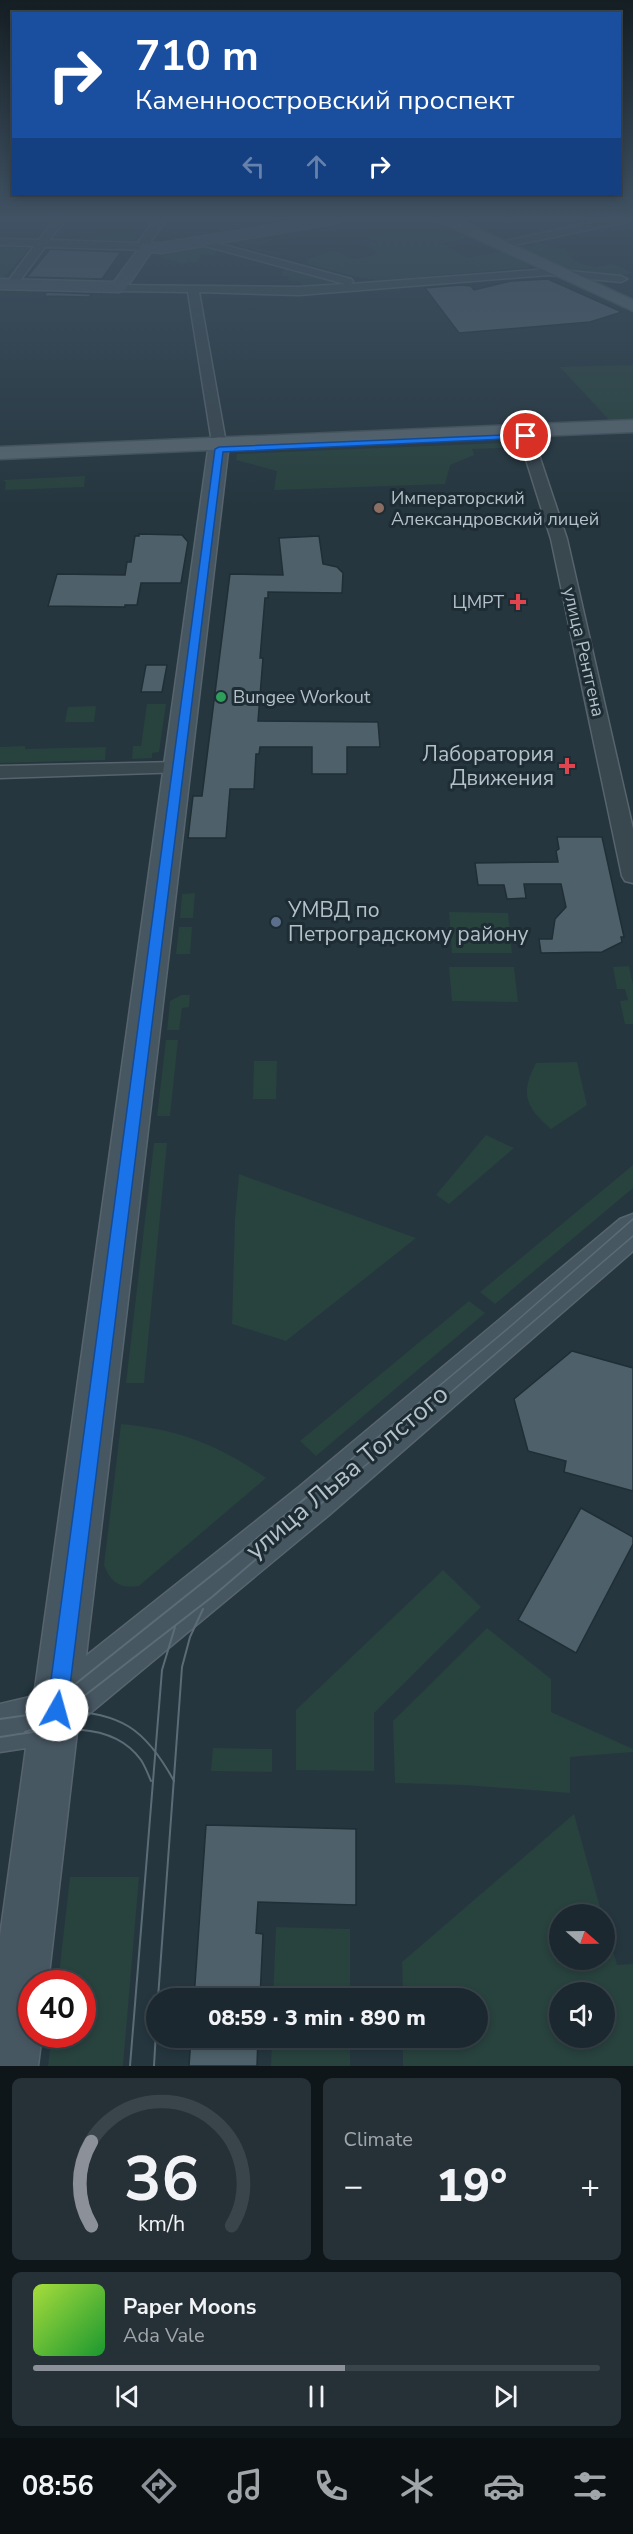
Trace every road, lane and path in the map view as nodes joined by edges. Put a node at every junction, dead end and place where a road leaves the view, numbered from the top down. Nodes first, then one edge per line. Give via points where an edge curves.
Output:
1 (197, 315) edge
2 (633, 426) edge
3 (633, 432) edge
4 (525, 434) junction
5 (219, 446) junction
6 (0, 453) edge
7 (0, 458) edge
8 (177, 768) junction
9 (0, 772) edge
10 (633, 876) edge
11 (633, 1229) edge
12 (57, 1710) junction
13 (0, 1728) edge
14 (10, 2066) edge

1 - 5 street
2 - 4 main road
3 - 4 main road
4 - 5 main road
4 - 10 street, улица Рентгена via 559,539
5 - 6 main road
5 - 7 main road
5 - 8 street
8 - 9 street
8 - 12 street
11 - 12 street, улица Льва Толстого via 314,1501
12 - 13 street, улица Льва Толстого via 28,1723
12 - 14 street

